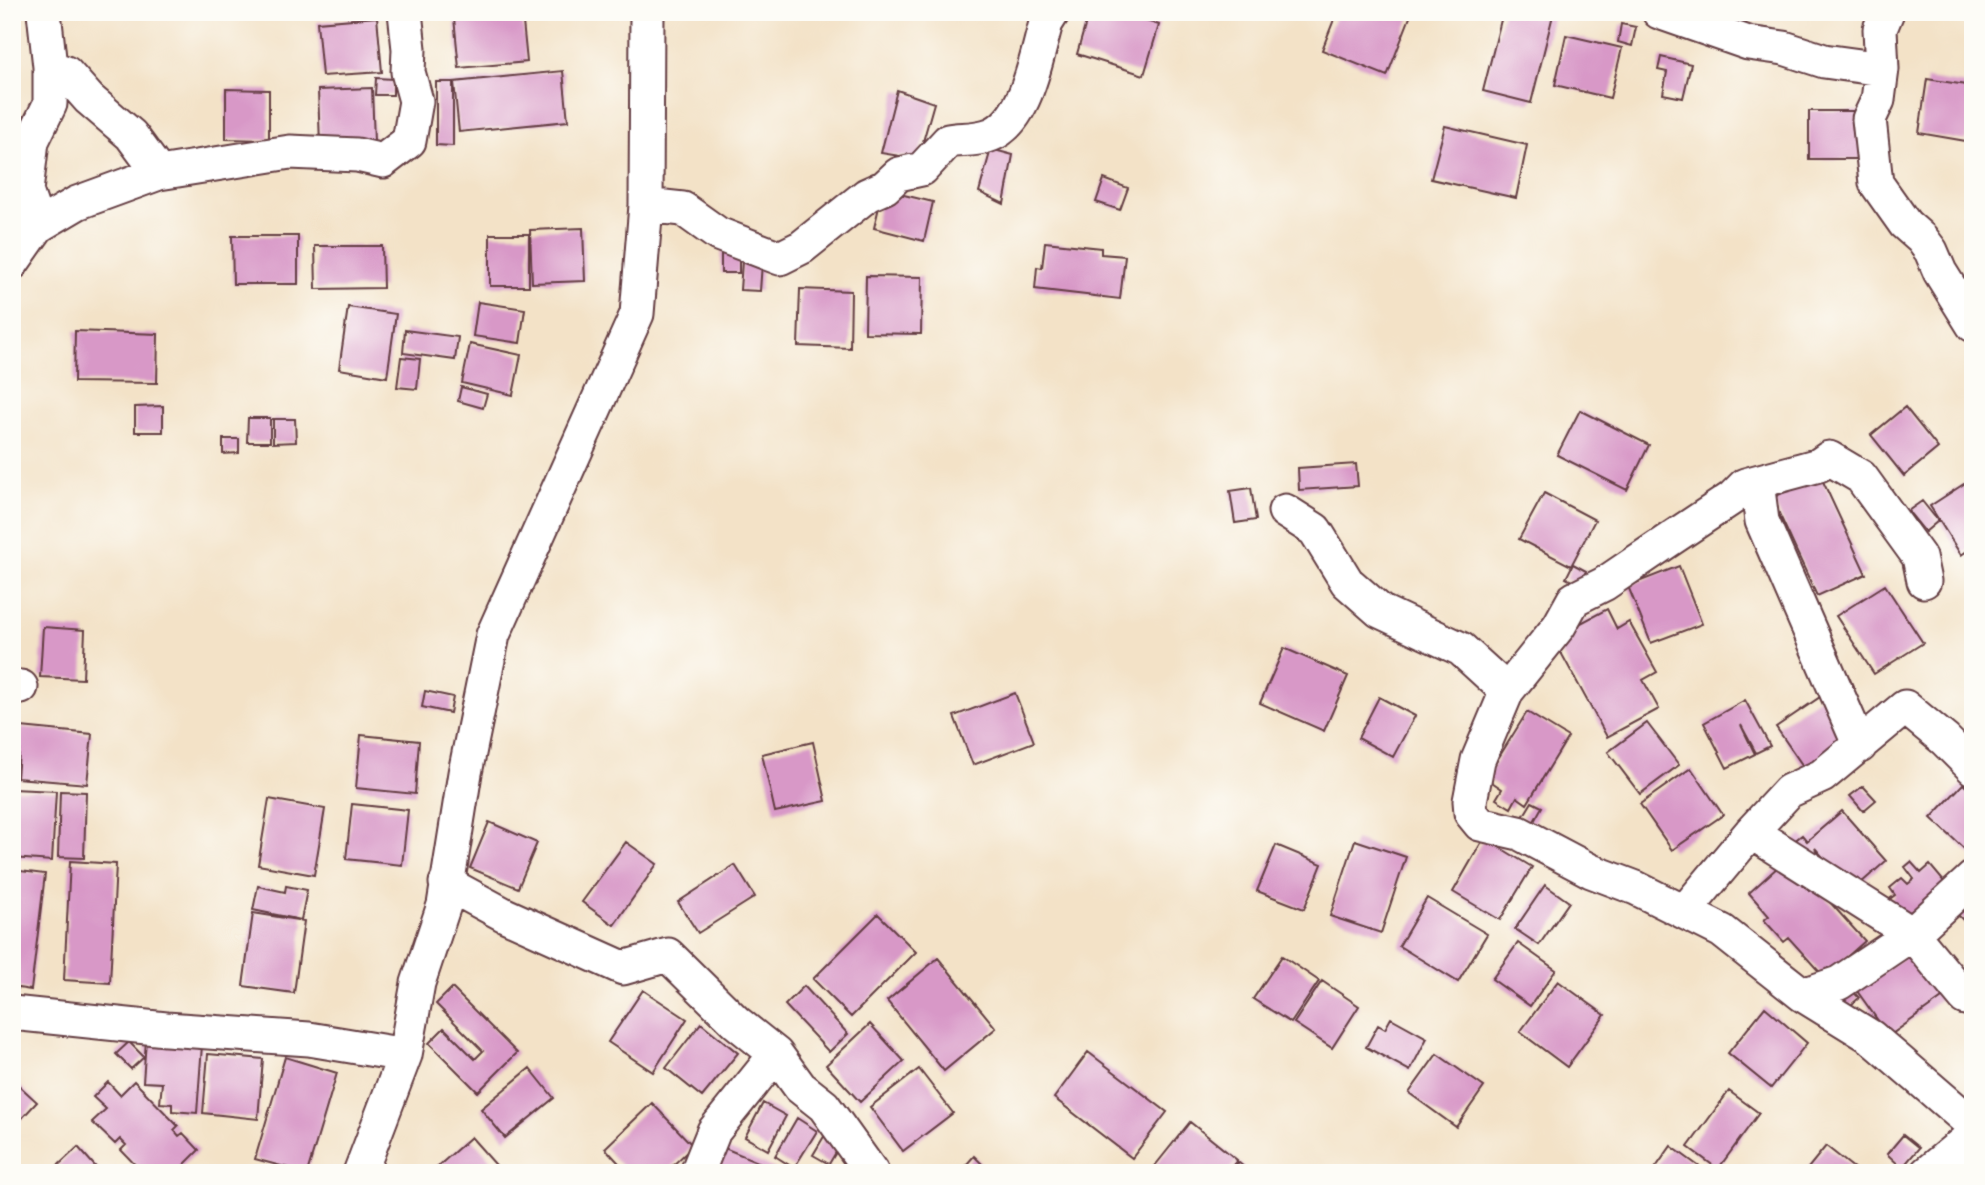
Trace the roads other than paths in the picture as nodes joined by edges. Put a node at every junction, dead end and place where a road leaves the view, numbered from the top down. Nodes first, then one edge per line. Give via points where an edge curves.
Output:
1 (44, 12) edge
2 (405, 12) edge
3 (647, 12) edge
4 (1052, 12) edge
5 (1658, 12) edge
6 (1887, 12) edge
7 (50, 67) junction
8 (1882, 69) junction
9 (159, 173) junction
10 (646, 205) junction
11 (37, 226) junction
12 (12, 263) edge
13 (1973, 325) edge
14 (1757, 482) junction
15 (1285, 510) dead end
16 (1924, 581) dead end
17 (1507, 691) junction
18 (1860, 746) junction
19 (1973, 768) edge
20 (1751, 832) junction
21 (1973, 878) edge
22 (446, 883) junction
23 (1685, 911) junction
24 (1912, 934) junction
25 (1803, 995) junction
26 (1965, 998) dead end
27 (12, 1013) edge
28 (776, 1054) junction
29 (405, 1055) junction
30 (1973, 1125) edge
31 (1973, 1135) edge
32 (360, 1173) edge
33 (697, 1173) edge
34 (872, 1173) edge
35 (1927, 1173) edge

1 - 7 street
2 - 9 street via 408,72 416,101 410,141 383,161 290,152
3 - 10 street
4 - 10 street via 1012,121 988,136 948,141 922,169 899,174 802,247 780,258 719,234 683,209
5 - 8 street via 1748,43
6 - 8 street via 1880,29
7 - 9 street via 66,73 131,135
7 - 11 street via 50,104 32,141 26,191
8 - 13 street via 1878,100 1869,118 1876,183 1931,251
9 - 11 street via 77,203
10 - 22 street via 637,314 493,635
11 - 12 street
14 - 16 street via 1819,466 1829,458 1840,464 1861,477 1919,557
14 - 17 street via 1745,485 1604,584 1574,598 1559,625
14 - 18 street via 1762,521
15 - 17 street via 1315,530 1347,582 1380,611 1461,649
17 - 23 street via 1478,760 1470,801 1475,819 1519,833 1591,871
18 - 19 street via 1905,707
18 - 20 street via 1822,776 1788,791
20 - 23 street
20 - 24 street
21 - 24 street
22 - 28 street via 623,968 668,955
22 - 29 street via 444,905 418,983
23 - 25 street via 1723,931
24 - 25 street via 1839,983
24 - 26 street
25 - 30 street via 1871,1037
27 - 29 street via 309,1039
28 - 33 street via 714,1131
28 - 34 street via 800,1087 824,1107
29 - 32 street
31 - 35 street

